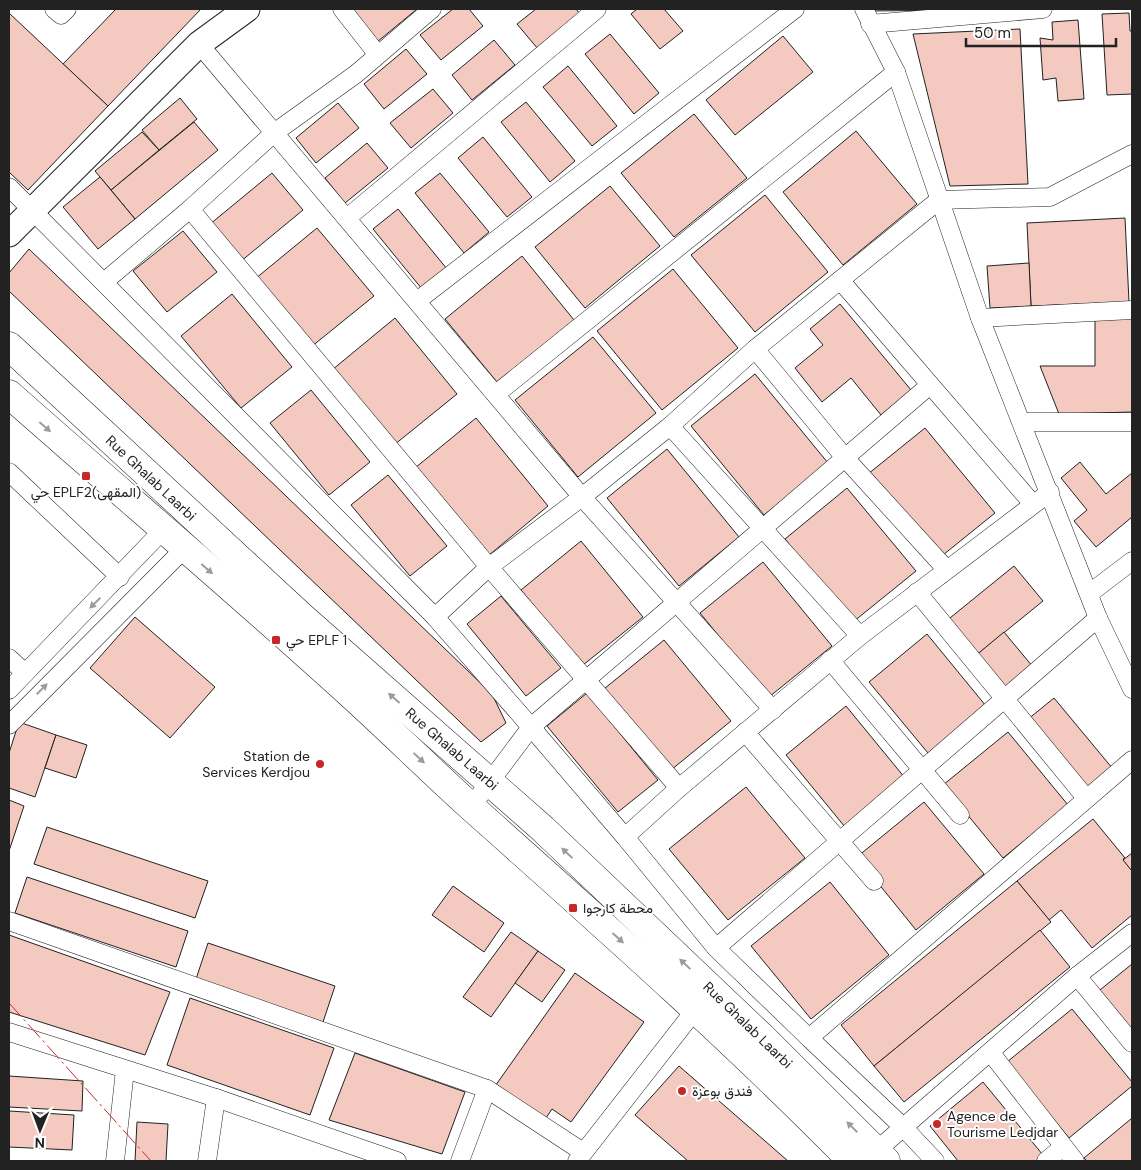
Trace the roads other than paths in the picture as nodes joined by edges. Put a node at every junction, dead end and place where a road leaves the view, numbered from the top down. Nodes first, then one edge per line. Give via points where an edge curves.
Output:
1 (54, 9) edge
2 (67, 9) edge
3 (247, 9) edge
4 (342, 9) edge
5 (432, 9) edge
6 (597, 9) edge
7 (795, 9) edge
8 (1042, 9) edge
9 (867, 16) edge
10 (199, 44) junction
11 (378, 55) junction
12 (896, 72) junction
13 (274, 133) junction
14 (1132, 154) edge
15 (9, 187) edge
16 (939, 200) junction
17 (190, 209) junction
18 (33, 211) junction
19 (347, 218) junction
20 (9, 234) edge
21 (840, 280) junction
22 (104, 282) junction
23 (417, 301) junction
24 (1132, 310) edge
25 (980, 318) junction
26 (9, 346) edge
27 (754, 349) junction
28 (930, 385) junction
29 (9, 394) edge
30 (496, 394) junction
31 (1023, 422) junction
32 (1132, 422) edge
33 (670, 426) junction
34 (846, 459) junction
35 (9, 472) edge
36 (1050, 492) junction
37 (582, 497) junction
38 (1033, 504) junction
39 (762, 528) junction
40 (164, 529) junction
41 (184, 549) junction
42 (1132, 561) edge
43 (489, 567) junction
44 (946, 569) junction
45 (120, 577) junction
46 (917, 592) junction
47 (1090, 593) junction
48 (676, 602) junction
49 (435, 617) junction
50 (1098, 618) junction
51 (860, 636) junction
52 (9, 658) edge
53 (330, 659) junction
54 (830, 660) junction
55 (25, 673) junction
56 (587, 679) junction
57 (1132, 689) edge
58 (9, 690) edge
59 (1005, 699) junction
60 (773, 710) junction
61 (9, 725) edge
62 (531, 727) junction
63 (744, 732) junction
64 (1132, 760) edge
65 (921, 770) junction
66 (490, 782) junction
67 (680, 788) junction
68 (1086, 798) junction
69 (471, 807) junction
70 (960, 815) dead end
71 (625, 837) junction
72 (841, 842) junction
73 (874, 881) dead end
74 (9, 921) edge
75 (1132, 933) edge
76 (716, 948) junction
77 (1077, 976) junction
78 (695, 1010) junction
79 (9, 1032) edge
80 (809, 1038) junction
81 (1132, 1044) edge
82 (754, 1047) junction
83 (992, 1053) junction
84 (125, 1070) junction
85 (487, 1089) junction
86 (216, 1098) junction
87 (903, 1127) junction
88 (1063, 1147) junction
89 (580, 1157) edge
90 (870, 1158) edge
91 (115, 1161) edge
92 (207, 1161) edge
93 (397, 1161) edge
94 (460, 1161) edge
95 (935, 1161) edge
96 (1046, 1161) edge
97 (1075, 1161) edge

1 - 2 street via 61,15
3 - 10 street
4 - 11 street
5 - 11 street
6 - 19 street
7 - 23 street
8 - 9 street
9 - 12 street
10 - 13 street
10 - 18 street
11 - 13 street
12 - 16 street
12 - 30 street
13 - 17 street
13 - 19 street
14 - 16 street via 1050,197
15 - 18 street
16 - 21 street
16 - 25 street
17 - 22 street
17 - 43 street
18 - 20 street
18 - 22 street
19 - 23 street
21 - 27 street
21 - 28 street
22 - 49 street
23 - 30 street
24 - 25 street
25 - 31 street
26 - 53 main road, Rue Ghalab Laarbi
27 - 33 street
27 - 34 street
28 - 34 street
28 - 38 street
29 -> 40 main road, Rue Ghalab Laarbi
30 - 37 street
31 - 32 street
31 - 36 street
33 - 37 street
33 - 39 street
34 - 39 street
34 - 44 street
35 - 45 street
36 - 38 street
36 - 47 street
37 - 43 street
37 - 48 street
38 - 44 street
39 - 48 street
39 - 51 street
40 - 41 main road, Rue Ghalab Laarbi
40 - 45 street
41 -> 53 main road, Rue Ghalab Laarbi
61 -> 41 street
42 - 47 street
43 - 49 street
43 - 56 street
44 - 46 street
45 -> 55 street
46 - 51 street
46 - 59 street
47 - 50 street
48 - 56 street
48 - 60 street
49 - 62 street
50 - 57 street
50 - 59 street
51 - 54 street
52 - 55 street
66 -> 53 main road, Rue Ghalab Laarbi
53 -> 69 main road, Rue Ghalab Laarbi
54 - 60 street
54 - 65 street
55 - 58 street
56 - 62 street
56 - 67 street
59 - 65 street
59 - 68 street
60 - 63 street
62 - 66 street
62 - 71 street
63 - 67 street
63 - 72 street
64 - 68 street
65 - 70 street
65 - 72 street
66 - 69 street
82 -> 66 main road, Rue Ghalab Laarbi
67 - 71 street
68 - 80 street
69 -> 78 main road, Rue Ghalab Laarbi
71 - 76 street
72 - 73 street
72 - 76 street
74 - 85 street
75 - 77 street
76 - 80 street
77 - 81 street
77 - 83 street
78 - 82 main road, Rue Ghalab Laarbi
78 - 89 street
79 - 84 street
80 - 87 street
82 - 90 main road, Rue Ghalab Laarbi
83 - 87 street
83 - 88 street
84 - 86 street
84 - 91 street
85 - 89 street
85 - 94 street
86 - 92 street
86 - 93 street
87 - 90 street
87 - 95 street
88 - 96 street
88 - 97 street

